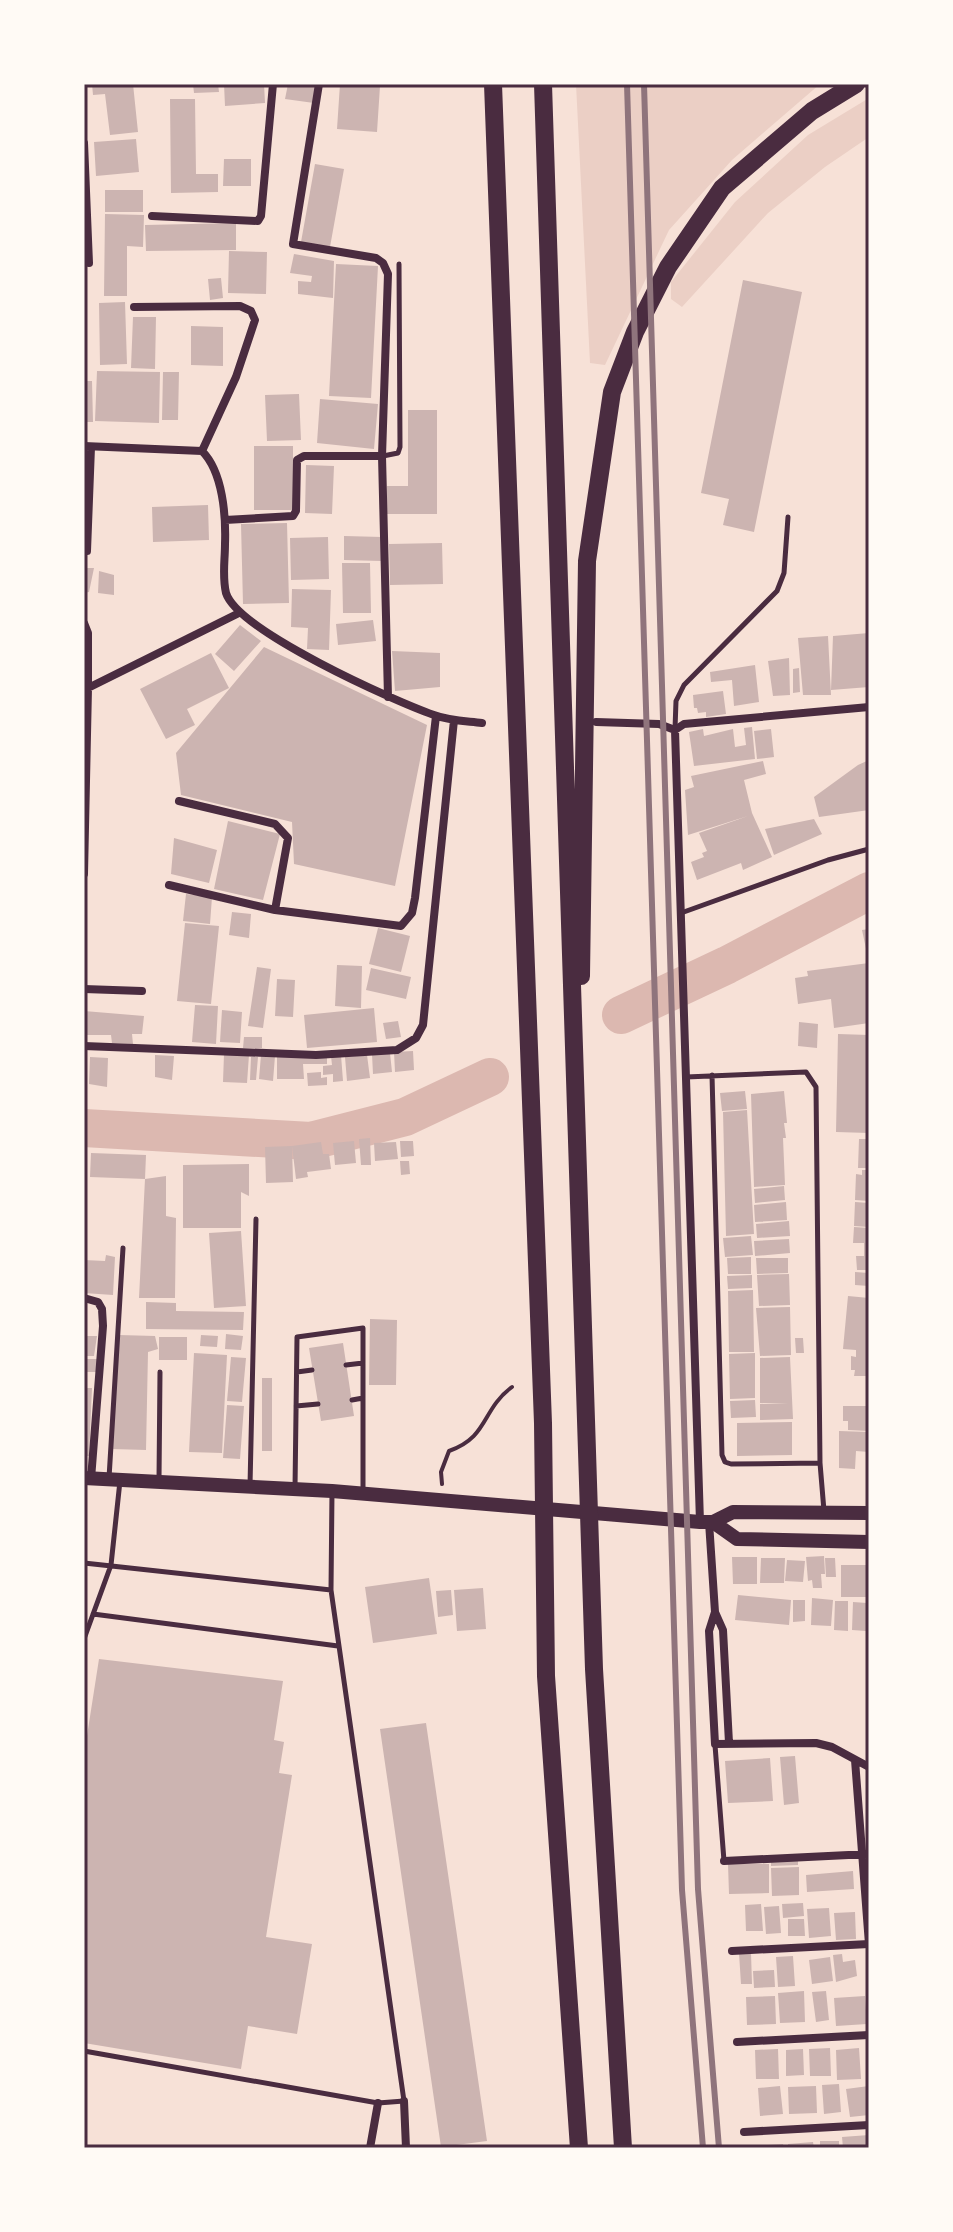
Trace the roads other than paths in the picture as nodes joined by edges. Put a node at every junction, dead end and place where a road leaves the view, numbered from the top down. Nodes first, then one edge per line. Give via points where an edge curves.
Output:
1 (273, 84) edge
2 (319, 84) edge
3 (493, 84) edge
4 (543, 84) edge
5 (856, 84) edge
6 (84, 143) edge
7 (152, 216) dead end
8 (89, 263) dead end
9 (399, 264) dead end
10 (134, 307) dead end
11 (87, 446) edge
12 (202, 451) junction
13 (382, 456) junction
14 (788, 517) dead end
15 (225, 520) junction
16 (87, 551) dead end
17 (239, 613) junction
18 (84, 623) edge
19 (88, 688) junction
20 (388, 697) junction
21 (869, 707) edge
22 (436, 716) junction
23 (454, 720) junction
24 (596, 722) dead end
25 (482, 723) dead end
26 (675, 730) junction
27 (179, 801) dead end
28 (869, 849) edge
29 (84, 874) edge
30 (169, 885) dead end
31 (275, 910) junction
32 (680, 913) junction
33 (84, 989) edge
34 (142, 991) dead end
35 (84, 1046) edge
36 (712, 1075) junction
37 (686, 1077) junction
38 (256, 1219) dead end
39 (578, 1238) junction
40 (123, 1248) dead end
41 (84, 1298) edge
42 (363, 1363) junction
43 (346, 1365) dead end
44 (312, 1370) dead end
45 (160, 1372) dead end
46 (297, 1372) junction
47 (363, 1398) junction
48 (352, 1400) dead end
49 (318, 1404) dead end
50 (296, 1406) junction
51 (820, 1463) junction
52 (87, 1479) edge
53 (115, 1480) junction
54 (159, 1483) junction
55 (250, 1487) junction
56 (295, 1489) junction
57 (332, 1491) junction
58 (363, 1494) junction
59 (824, 1513) junction
60 (869, 1513) edge
61 (707, 1522) junction
62 (869, 1542) edge
63 (84, 1563) edge
64 (111, 1565) junction
65 (331, 1590) junction
66 (715, 1612) junction
67 (93, 1614) junction
68 (84, 1639) edge
69 (338, 1646) junction
70 (729, 1743) junction
71 (715, 1744) junction
72 (855, 1760) junction
73 (869, 1767) edge
74 (866, 1855) edge
75 (724, 1861) joint
76 (869, 1944) edge
77 (732, 1951) dead end
78 (869, 2035) edge
79 (737, 2042) dead end
80 (84, 2051) edge
81 (404, 2101) junction
82 (378, 2103) junction
83 (869, 2125) edge
84 (744, 2132) dead end
85 (370, 2148) edge
86 (406, 2148) edge
87 (579, 2148) edge
88 (623, 2148) edge

1 - 7 street via 258,221
2 - 13 street via 293,244 376,258 388,274
3 - 87 highway via 543,1423 546,1676
4 - 39 highway
5 - 39 highway via 812,111 722,188 668,267 612,392 587,561
6 - 8 street
9 - 13 lane via 400,447 398,453
10 - 12 street via 240,306 251,311 255,320 236,377
11 - 12 street
11 - 16 street
12 - 15 street via 216,476
13 - 15 street via 304,456 297,460 293,516
13 - 20 street
14 - 26 lane via 784,573 777,591 684,685 676,701
15 - 17 street via 223,574 227,595
17 - 19 street
17 - 20 street
18 - 19 street
19 - 29 street
20 - 22 street
21 - 26 street via 684,724
22 - 23 street
22 - 31 street via 408,921 401,926
23 - 25 street
23 - 35 street via 423,1025 416,1038 397,1050 316,1055
24 - 26 street via 659,724
26 - 32 street
27 - 31 street via 275,824 284,831 288,838
28 - 32 lane
30 - 31 street
32 - 37 street
33 - 34 street
36 - 37 lane
36 - 51 lane via 722,1455 731,1464
36 - 51 lane via 806,1072 816,1087
37 - 61 street
38 - 55 lane
39 - 88 highway via 594,1669
40 - 53 lane
41 - 52 street via 98,1302 103,1326
42 - 43 lane
42 - 46 lane via 363,1328 298,1336
42 - 47 lane
44 - 46 lane
45 - 54 lane
46 - 50 lane
47 - 48 lane
47 - 58 lane
49 - 50 lane
50 - 56 lane
51 - 59 lane
52 - 53 main road
53 - 54 main road
53 - 64 lane
54 - 55 main road
55 - 56 main road
56 - 57 main road
57 - 58 main road
57 - 65 lane
58 - 61 main road
59 - 60 main road
59 - 61 main road via 733,1512
61 - 62 main road via 737,1539
61 - 66 street
63 - 64 lane
64 - 65 lane
64 - 67 lane
65 - 69 lane
66 - 70 street via 723,1630
66 - 71 street via 709,1631
67 - 68 lane
67 - 69 lane
69 - 81 lane
70 - 71 street
70 - 72 street via 816,1743
71 - 75 lane
72 - 73 street
72 - 74 street
74 - 75 street
74 - 76 street
76 - 77 street
78 - 79 street
80 - 82 lane
81 - 82 lane
81 - 86 street
82 - 85 street
83 - 84 street

